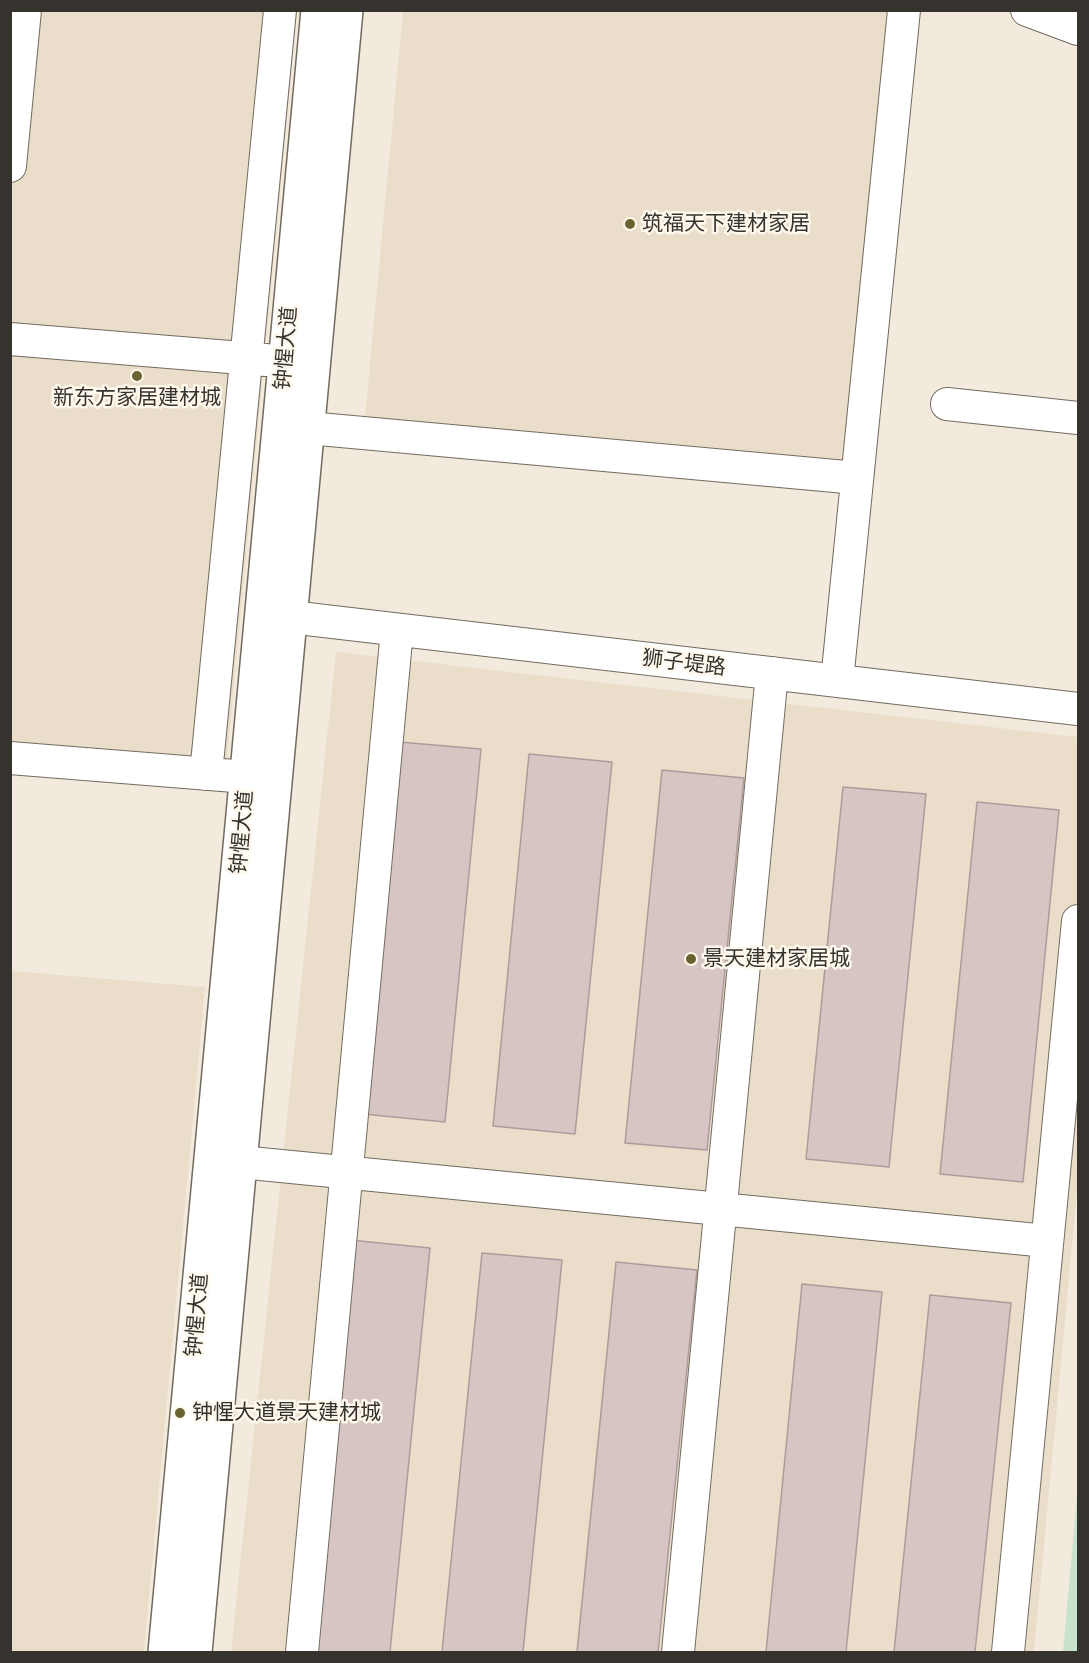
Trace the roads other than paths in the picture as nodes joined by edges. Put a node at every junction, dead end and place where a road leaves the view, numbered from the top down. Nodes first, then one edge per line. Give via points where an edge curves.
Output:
1 (25, 10) edge
2 (280, 10) edge
3 (318, 10) edge
4 (346, 10) edge
5 (904, 10) edge
6 (1027, 10) edge
7 (1078, 29) edge
8 (10, 166) edge
9 (10, 339) edge
10 (246, 358) junction
11 (285, 362) junction
12 (947, 404) dead end
13 (1078, 418) edge
14 (308, 428) junction
15 (857, 478) junction
16 (290, 617) junction
17 (397, 630) junction
18 (772, 673) junction
19 (837, 681) junction
20 (1078, 709) edge
21 (10, 758) edge
22 (206, 774) junction
23 (247, 777) junction
24 (1078, 921) edge
25 (240, 1162) junction
26 (347, 1173) junction
27 (719, 1209) junction
28 (1047, 1241) junction
29 (165, 1653) edge
30 (195, 1653) edge
31 (302, 1653) edge
32 (678, 1653) edge
33 (1008, 1653) edge

1 - 8 street
2 - 10 street
3 - 11 main road, 钟惺大道
4 - 14 main road, 钟惺大道
5 - 15 street
6 - 7 street
9 - 10 street
10 - 11 street
10 - 22 street
11 - 23 main road, 钟惺大道
12 - 13 street
14 - 15 street
14 - 16 main road, 钟惺大道
15 - 19 street
16 - 17 street, 狮子堤路
16 - 25 main road, 钟惺大道
17 - 18 street, 狮子堤路
17 - 26 street
18 - 19 street, 狮子堤路
18 - 27 street
19 - 20 street, 狮子堤路
21 - 22 street
22 - 23 street
23 - 29 main road, 钟惺大道
24 - 28 street
25 - 26 street
25 - 30 main road, 钟惺大道
26 - 27 street
26 - 31 street
27 - 28 street
27 - 32 street
28 - 33 street

